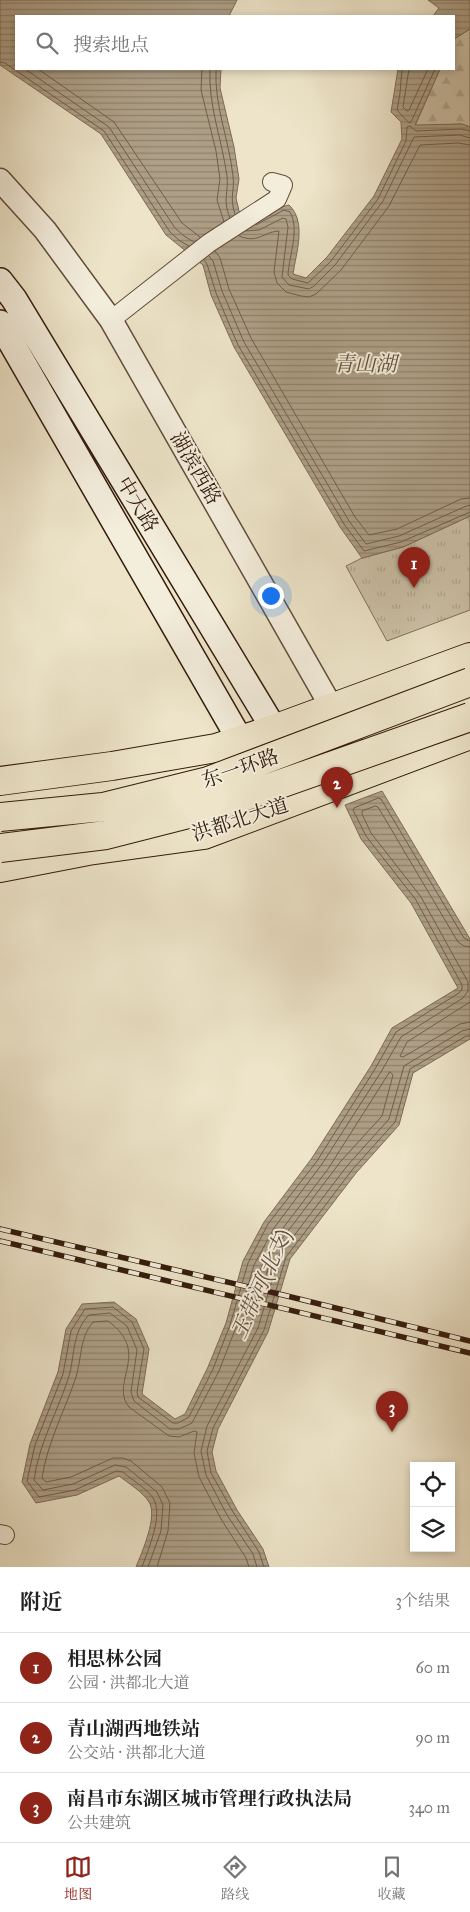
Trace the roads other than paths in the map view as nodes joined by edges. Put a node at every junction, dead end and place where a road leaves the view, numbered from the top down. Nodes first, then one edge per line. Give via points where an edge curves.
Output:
1 (0, 180) edge
2 (275, 190) dead end
3 (0, 281) edge
4 (111, 320) junction
5 (0, 323) edge
6 (470, 657) edge
7 (470, 682) edge
8 (332, 708) junction
9 (470, 717) edge
10 (274, 729) junction
11 (470, 735) edge
12 (240, 740) junction
13 (366, 774) junction
14 (0, 781) edge
15 (0, 817) edge
16 (0, 848) edge
17 (0, 868) edge

1 - 4 street, 湖滨西路 via 45,230
2 - 4 street
3 - 10 main road, 中大路 via 14,299
4 - 8 street, 湖滨西路
5 - 12 main road, 中大路
6 - 8 main road
7 - 15 main road, 东一环路, bridge via 208,781 103,807
8 - 10 main road
8 - 13 street, 湖滨西路
9 - 16 main road, 东一环路, bridge via 212,808 106,835
10 - 12 main road
11 - 13 main road, 洪都北大道
12 - 14 main road via 216,748 112,766
13 - 17 main road, 洪都北大道 via 204,835 88,851

